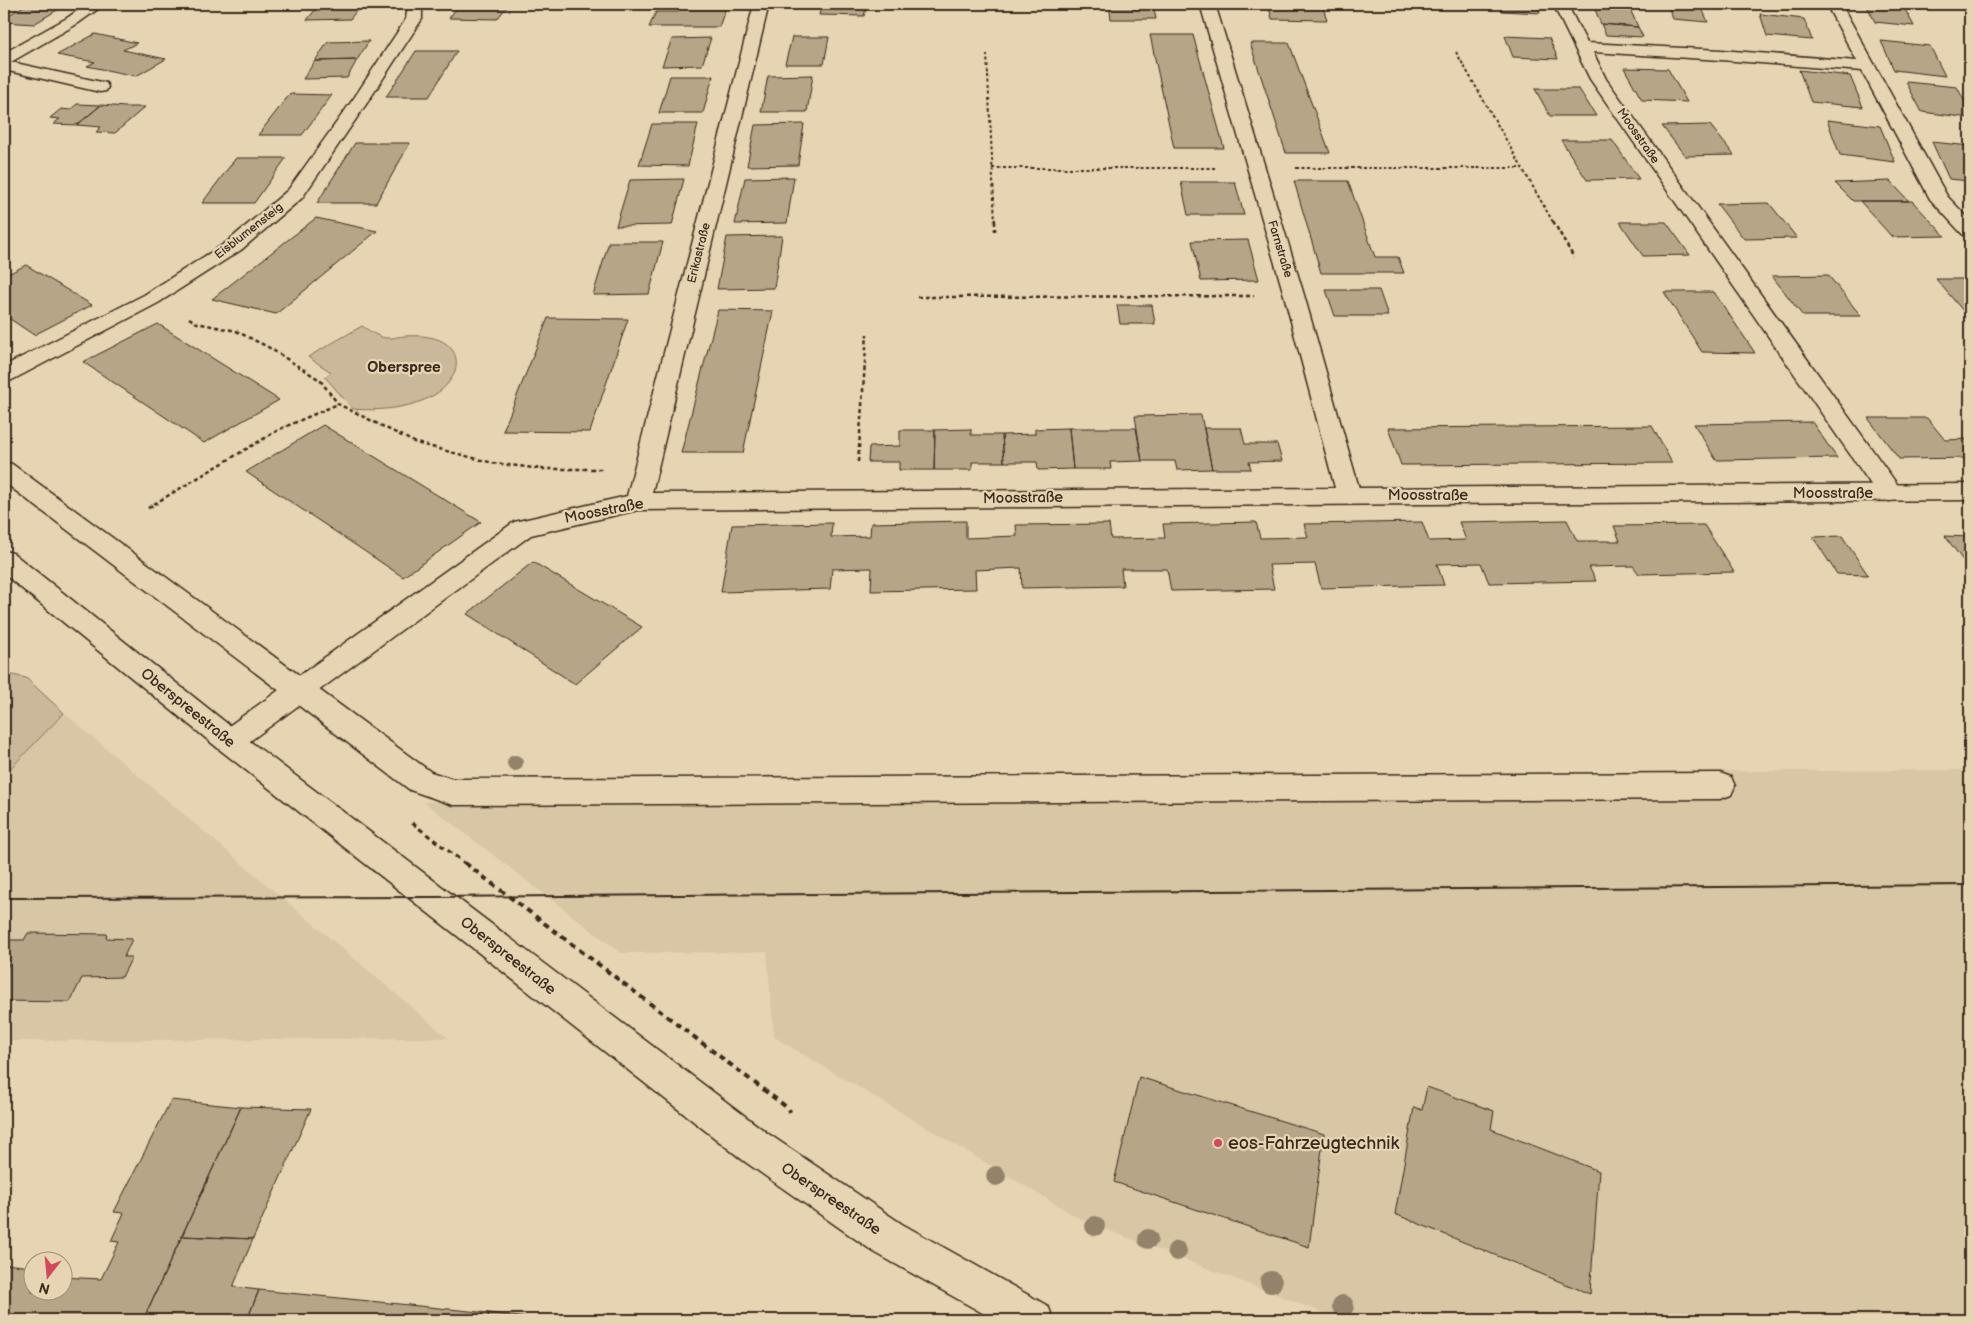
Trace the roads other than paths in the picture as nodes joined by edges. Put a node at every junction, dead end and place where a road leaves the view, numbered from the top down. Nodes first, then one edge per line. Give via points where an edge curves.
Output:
1 (97, 4) edge
2 (415, 4) edge
3 (761, 4) edge
4 (1208, 4) edge
5 (1560, 4) edge
6 (1834, 4) edge
7 (4, 47) edge
8 (1581, 48) junction
9 (20, 51) junction
10 (4, 59) edge
11 (4, 65) edge
12 (1868, 68) junction
13 (100, 88) dead end
14 (1970, 231) edge
15 (4, 375) edge
16 (4, 470) edge
17 (1970, 492) edge
18 (1890, 493) junction
19 (1349, 495) junction
20 (638, 502) junction
21 (4, 560) edge
22 (299, 691) junction
23 (229, 741) junction
24 (1720, 786) dead end
25 (1034, 1320) edge

1 - 9 street
2 - 15 street, Eisblumensteig via 414,19 295,194 234,246 151,298
3 - 20 street, Erikastraße
4 - 19 street, Farnstraße
5 - 8 street, Moosstraße
6 - 12 street
7 - 9 street
8 - 12 street via 1721,55
8 - 18 street, Moosstraße via 1598,79
9 - 10 street
11 - 13 street
12 - 14 street via 1939,200
16 - 22 street
17 - 18 street, Moosstraße
18 - 19 street, Moosstraße
19 - 20 street, Moosstraße
20 - 22 street, Moosstraße via 523,528
21 - 23 street, Oberspreestraße
22 - 23 street, Moosstraße
22 - 24 street via 421,781 453,792
23 - 25 street, Oberspreestraße via 771,1158 888,1238

